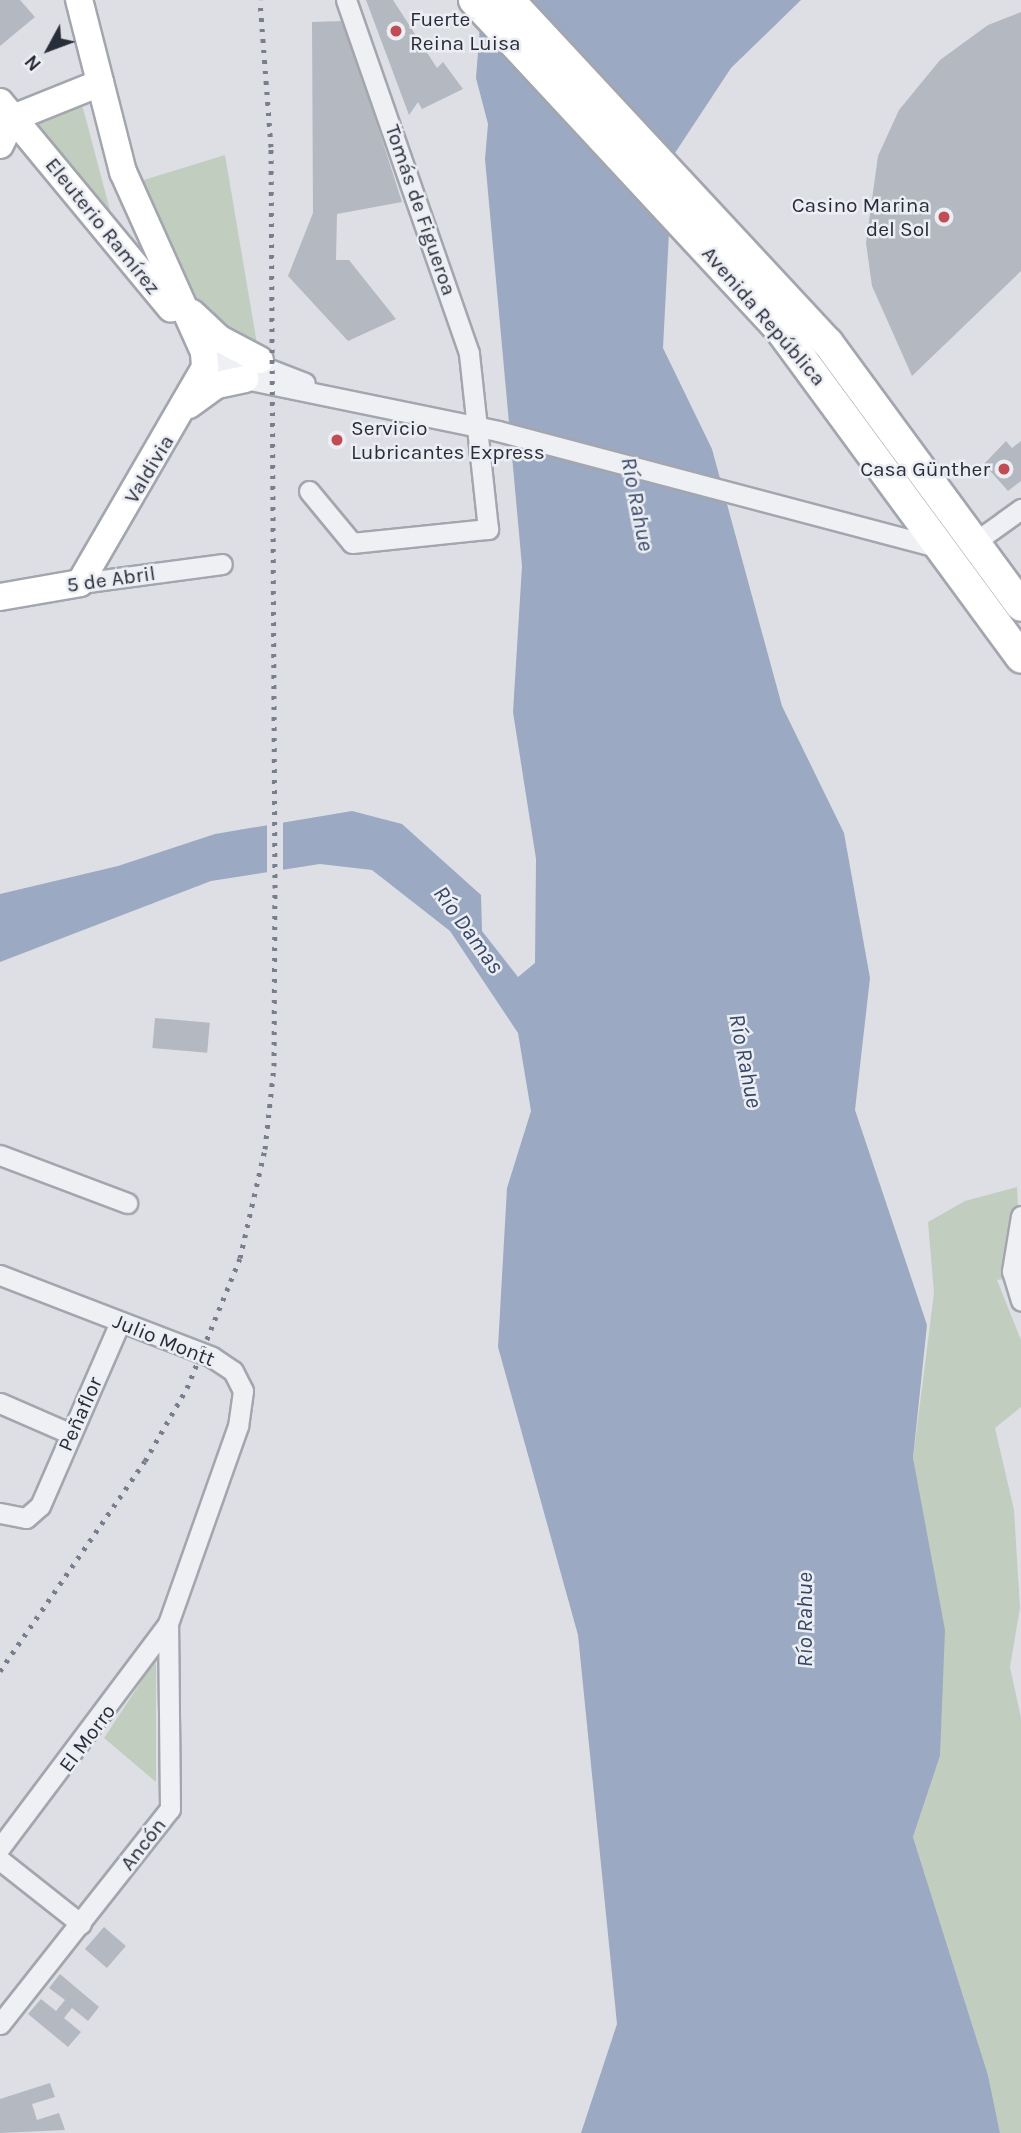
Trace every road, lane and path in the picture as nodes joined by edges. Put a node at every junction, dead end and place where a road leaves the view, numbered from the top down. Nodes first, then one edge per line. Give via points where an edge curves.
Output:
1 (79, 0) edge
2 (346, 0) edge
3 (474, 0) edge
4 (509, 0) edge
5 (100, 83) junction
6 (6, 110) edge
7 (0, 145) edge
8 (88, 206) junction
9 (164, 271) junction
10 (204, 352) junction
11 (252, 369) junction
12 (201, 380) junction
13 (184, 411) junction
14 (474, 426) junction
15 (309, 492) dead end
16 (1021, 509) edge
17 (975, 542) junction
18 (945, 549) junction
19 (222, 564) dead end
20 (80, 583) junction
21 (0, 597) edge
22 (1021, 606) edge
23 (1021, 658) edge
24 (0, 1155) edge
25 (127, 1203) dead end
26 (1021, 1216) edge
27 (0, 1275) edge
28 (1021, 1301) edge
29 (120, 1322) junction
30 (0, 1403) edge
31 (71, 1434) junction
32 (0, 1513) edge
33 (168, 1624) junction
34 (0, 1848) edge
35 (0, 1860) edge
36 (81, 1924) junction
37 (0, 2024) edge

1 - 5 street
2 - 14 street, Tomás de Figueroa via 469,353
3 - 18 main road, Avenida República via 807,362
4 - 17 main road, Avenida República via 828,343
5 - 6 street
5 - 9 street via 123,172
6 - 7 street
6 - 8 street, Eleuterio Ramírez
8 - 10 street, Eleuterio Ramírez
8 - 12 street via 104,242 193,355
9 - 10 street
9 - 11 street via 207,329
10 - 11 street
10 - 12 street, Valdivia
11 - 13 street via 205,392
11 - 14 street via 320,391
12 - 13 street, Valdivia
13 - 20 street, Valdivia
14 - 15 street, Tomás de Figueroa via 488,529 352,543
14 - 18 street via 847,518
16 - 17 street
17 - 22 main road, Avenida República
18 - 23 main road, Avenida República
19 - 20 street, 5 de Abril
20 - 21 street, 5 de Abril
24 - 25 street
26 - 28 street via 1012,1271
27 - 29 street, Julio Montt
29 - 31 street, Peñaflor
29 - 33 street, Julio Montt via 223,1363 243,1391 238,1426
30 - 31 street
31 - 32 street, Peñaflor via 40,1506 26,1518
33 - 34 street, El Morro
33 - 36 street, Ancón via 170,1809
35 - 36 street
36 - 37 street, Ancón

